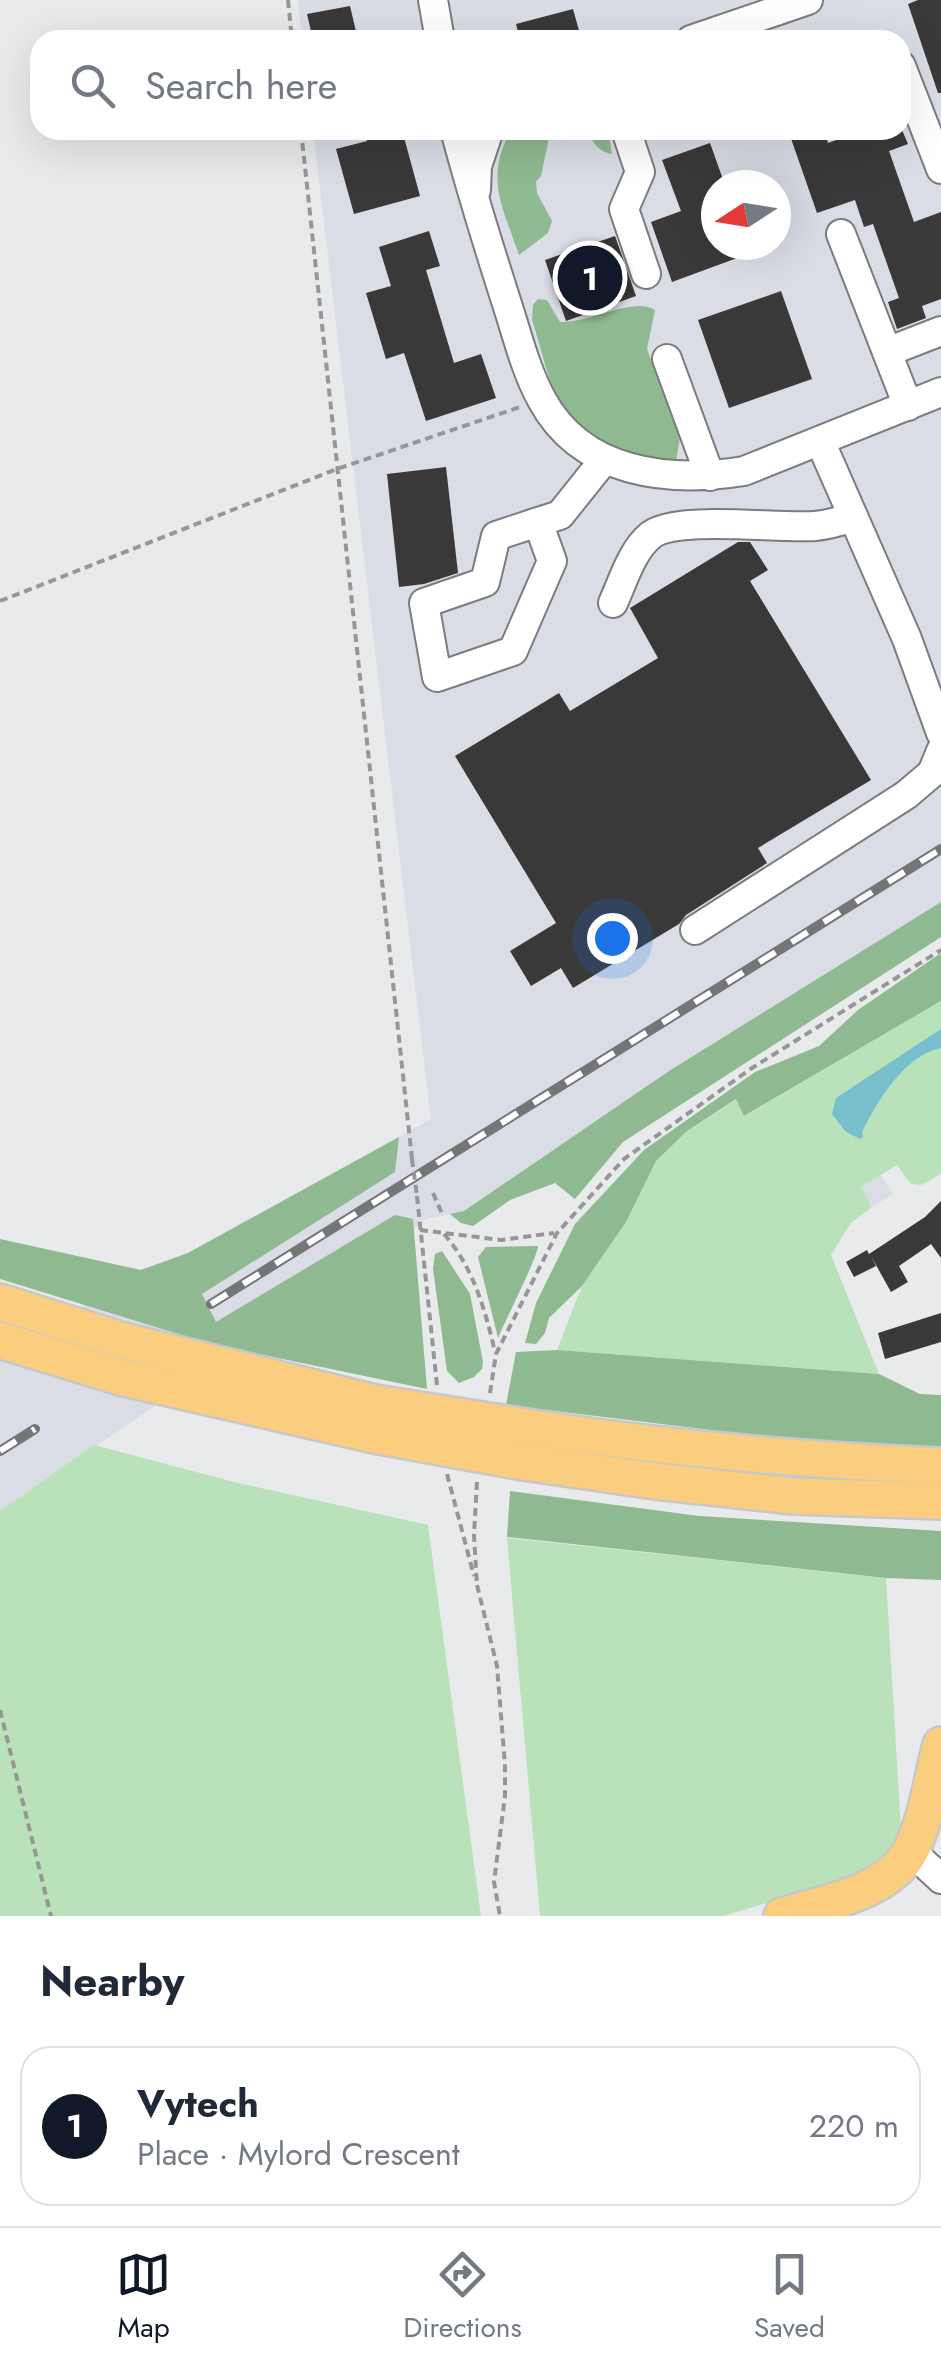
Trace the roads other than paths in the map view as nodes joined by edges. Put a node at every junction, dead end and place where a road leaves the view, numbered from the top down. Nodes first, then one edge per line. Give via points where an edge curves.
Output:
1 (434, 0) edge
2 (808, 0) edge
3 (438, 30) edge
4 (720, 30) edge
5 (911, 92) edge
6 (458, 140) edge
7 (486, 140) edge
8 (629, 140) edge
9 (941, 169) edge
10 (475, 206) junction
11 (841, 234) dead end
12 (646, 274) dead end
13 (941, 331) edge
14 (887, 352) junction
15 (668, 359) dead end
16 (941, 392) edge
17 (908, 406) junction
18 (820, 441) junction
19 (604, 460) junction
20 (710, 476) junction
21 (853, 517) junction
22 (538, 522) junction
23 (613, 603) dead end
24 (941, 733) edge
25 (941, 751) edge
26 (695, 930) dead end
27 (0, 1302) edge
28 (0, 1340) edge
29 (374, 1419) junction
30 (528, 1445) junction
31 (941, 1466) edge
32 (941, 1501) edge
33 (941, 1745) edge
34 (911, 1851) junction
35 (941, 1879) edge
36 (782, 1916) edge

1 - 3 street
2 - 4 street
5 - 9 street
6 - 10 street
7 - 10 street
8 - 12 street via 640,172 624,209
10 - 19 street via 542,400 577,444
11 - 14 street
13 - 14 street
14 - 17 street
15 - 20 street
16 - 17 street
17 - 18 street
18 - 20 street via 744,471
18 - 21 street
19 - 20 street via 657,474
19 - 22 street via 560,515
21 - 23 street via 818,526 664,528 640,547
21 - 24 street
22 - 22 street via 552,561 514,651 437,677 424,603 485,582 496,536
25 - 26 street via 932,773 906,795
27 - 29 main road
28 - 29 main road via 120,1377
29 - 30 main road, bridge
30 - 31 main road
30 - 32 main road via 655,1482
33 - 34 main road
34 - 35 street
34 - 36 main road via 893,1872 862,1890

